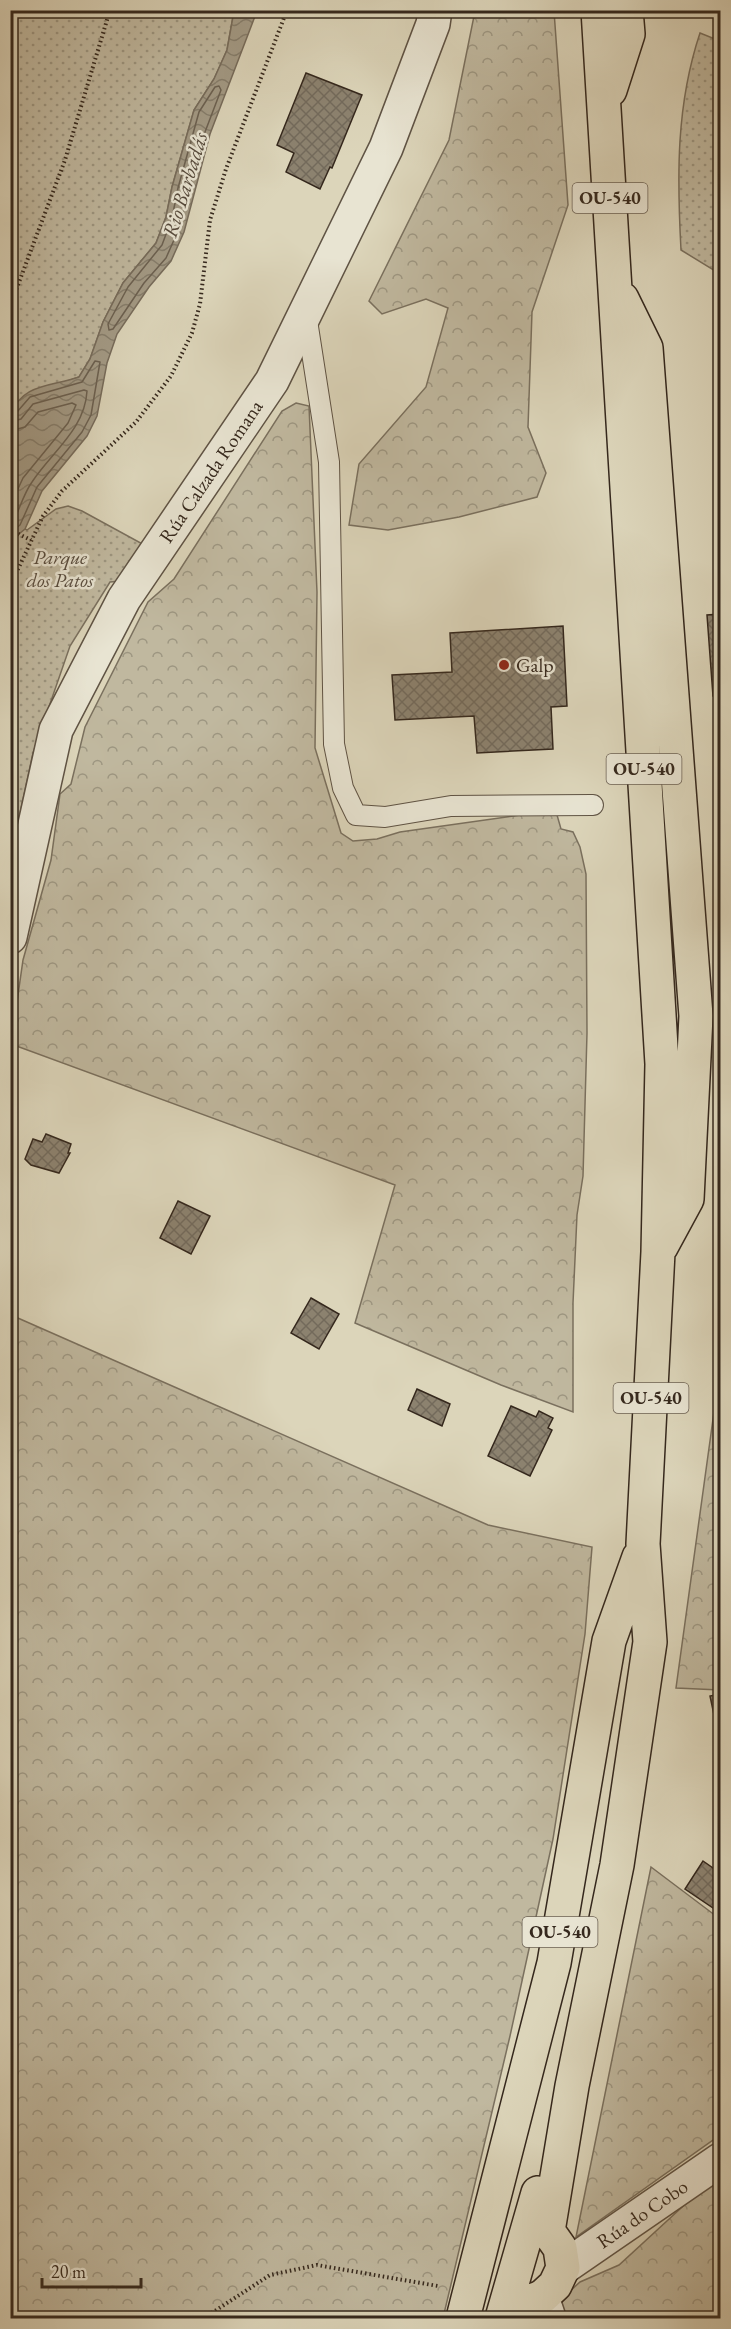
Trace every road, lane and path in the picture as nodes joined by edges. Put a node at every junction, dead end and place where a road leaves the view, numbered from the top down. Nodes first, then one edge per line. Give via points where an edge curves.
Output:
1 (110, 10) edge
2 (286, 10) edge
3 (435, 10) edge
4 (598, 10) edge
5 (632, 18) edge
6 (604, 109) junction
7 (10, 306) edge
8 (306, 312) junction
9 (10, 530) edge
10 (31, 540) junction
11 (10, 586) edge
12 (593, 805) dead end
13 (10, 937) edge
14 (643, 1544) junction
15 (572, 2086) junction
16 (720, 2160) edge
17 (563, 2268) junction
18 (504, 2307) edge
19 (204, 2319) edge

1 - 7 path via 65,160
2 - 10 path via 210,220 200,304 182,354 171,376 136,422 62,491
3 - 8 street, Rúa Calzada Romana via 434,24 386,148
4 - 6 main road, OU-540
5 - 6 main road
6 - 14 main road, OU-540 via 662,1064 658,1252
8 - 12 lane via 329,462 334,744 344,788 356,815 385,817 452,806
8 - 13 street, Rúa Calzada Romana via 272,381 124,599 56,730
9 - 10 path
10 - 11 path
14 - 15 main road, OU-540 via 650,1642 617,1865
14 - 18 main road, OU-540 via 609,1641 554,1963 552,2046
15 - 17 main road via 548,2231 560,2248
15 - 18 main road, OU-540
16 - 17 street, Rúa do Cobo
17 - 18 main road
18 - 19 path via 317,2265 270,2276

